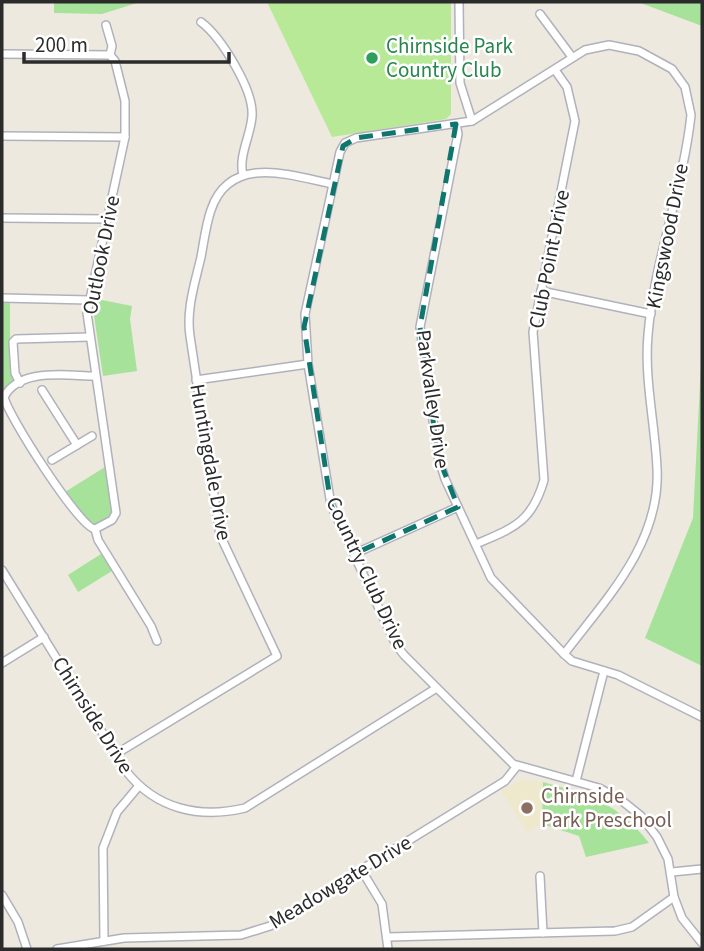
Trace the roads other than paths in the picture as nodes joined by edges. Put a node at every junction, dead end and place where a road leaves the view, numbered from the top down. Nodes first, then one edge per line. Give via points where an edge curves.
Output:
1 (459, 2) edge
2 (540, 14) dead end
3 (201, 22) dead end
4 (106, 25) dead end
5 (2, 54) edge
6 (110, 55) junction
7 (572, 57) junction
8 (555, 70) junction
9 (702, 101) edge
10 (691, 103) junction
11 (472, 121) junction
12 (456, 124) junction
13 (2, 136) edge
14 (124, 137) junction
15 (243, 175) junction
16 (332, 184) junction
17 (2, 218) edge
18 (107, 219) junction
19 (541, 291) junction
20 (2, 298) edge
21 (89, 300) junction
22 (651, 314) junction
23 (90, 337) junction
24 (308, 363) junction
25 (95, 376) junction
26 (196, 380) junction
27 (20, 383) junction
28 (43, 390) dead end
29 (92, 436) dead end
30 (77, 445) junction
31 (52, 460) dead end
32 (458, 507) junction
33 (95, 529) junction
34 (476, 544) junction
35 (354, 554) junction
36 (2, 570) edge
37 (44, 637) junction
38 (157, 641) dead end
39 (564, 654) junction
40 (2, 663) edge
41 (604, 671) junction
42 (435, 689) junction
43 (702, 717) edge
44 (116, 754) junction
45 (517, 766) junction
46 (576, 781) junction
47 (138, 787) junction
48 (702, 869) edge
49 (362, 871) junction
50 (672, 872) junction
51 (540, 876) dead end
52 (2, 895) edge
53 (674, 897) junction
54 (542, 933) junction
55 (388, 937) junction
56 (104, 941) junction
57 (702, 943) edge
58 (72, 948) edge
59 (27, 949) edge
60 (57, 949) edge
61 (388, 949) edge

1 - 11 street via 460,83
2 - 7 street
3 - 15 street via 216,33 251,102
4 - 6 street, Outlook Drive
5 - 6 street
6 - 14 street, Outlook Drive via 125,101
7 - 8 street
7 - 10 street via 609,45 639,51 672,69
8 - 11 street
8 - 19 street, Club Point Drive via 567,87 575,121
9 - 10 street
10 - 22 street, Kingswood Drive
11 - 12 street
12 - 16 street, Country Club Drive via 345,143
12 - 32 street, Parkvalley Drive via 458,134 420,327 438,456
13 - 14 street
14 - 18 street, Outlook Drive
15 - 16 street via 264,170
15 - 26 street, Huntingdale Drive via 225,187 210,211 189,313
16 - 24 street, Country Club Drive via 305,314
17 - 18 street
18 - 21 street, Outlook Drive
19 - 22 street
19 - 34 street, Club Point Drive via 533,332 544,480 527,518
20 - 21 street
21 - 23 street, Outlook Drive
22 - 39 street, Kingswood Drive via 647,346 657,471 651,517 623,576
23 - 25 street, Outlook Drive
23 - 27 street via 16,338 15,373
24 - 26 street
24 - 35 street, Country Club Drive via 331,505
25 - 27 street via 40,376
25 - 33 street, Outlook Drive via 116,513
26 - 44 street, Huntingdale Drive via 220,535 277,656
27 - 33 street via 6,392 4,401 59,491 86,527
28 - 30 street
29 - 30 street
30 - 31 street
32 - 34 street, Parkvalley Drive
32 - 35 street
33 - 38 street
34 - 39 street, Parkvalley Drive via 500,589
35 - 42 street, Country Club Drive via 396,645
36 - 37 street, Chirnside Drive
37 - 40 street
37 - 44 street, Chirnside Drive
39 - 41 street, Parkvalley Drive
41 - 43 street, Parkvalley Drive
41 - 46 street
42 - 45 street, Country Club Drive
42 - 47 street, Chirnside Drive via 245,808 225,813 187,811
44 - 47 street, Chirnside Drive
45 - 46 street, Country Club Drive
45 - 49 street, Meadowgate Drive via 505,781
46 - 50 street, Country Club Drive via 610,793 641,816 657,836
47 - 56 street via 117,812 103,848
48 - 50 street
49 - 55 street via 382,904
49 - 56 street, Meadowgate Drive via 256,932
50 - 53 street, Country Club Drive
51 - 54 street
52 - 59 street
53 - 54 street via 623,929
53 - 57 street, Country Club Drive via 682,918
54 - 55 street
55 - 61 street
56 - 58 street, Meadowgate Drive
58 - 60 street, Meadowgate Drive

